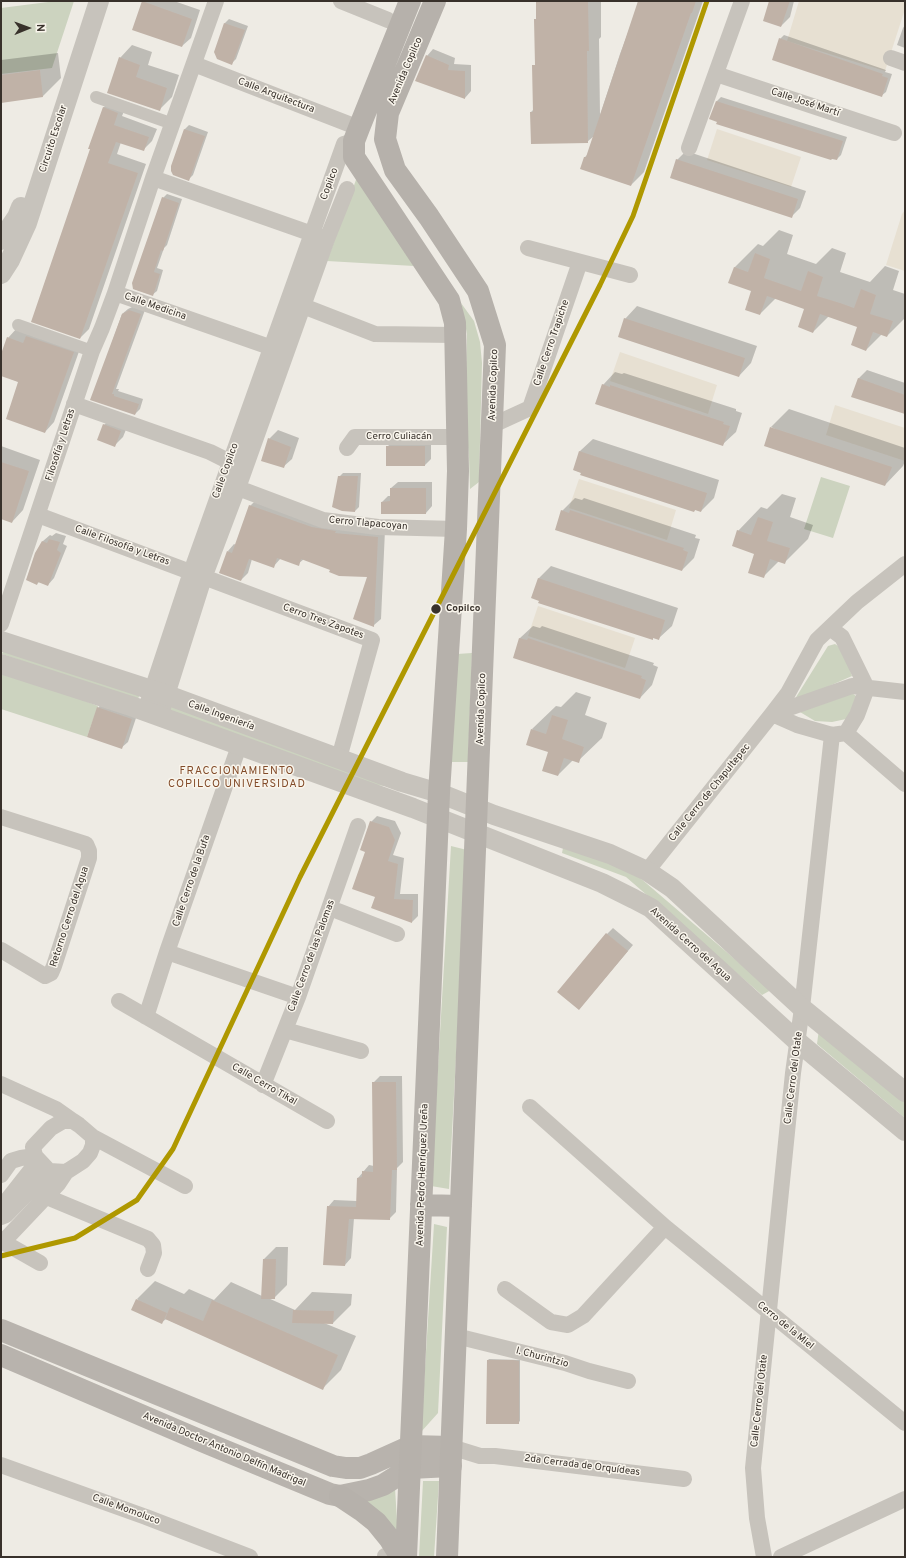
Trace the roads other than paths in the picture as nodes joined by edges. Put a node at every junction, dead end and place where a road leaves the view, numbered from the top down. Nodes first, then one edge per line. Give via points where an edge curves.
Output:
1 (86, 1) edge
2 (99, 1) edge
3 (216, 1) edge
4 (341, 1) edge
5 (410, 1) edge
6 (435, 1) edge
7 (742, 1) edge
8 (391, 10) edge
9 (194, 64) junction
10 (383, 67) junction
11 (716, 74) junction
12 (96, 97) dead end
13 (173, 124) junction
14 (894, 133) dead end
15 (356, 134) junction
16 (689, 148) dead end
17 (154, 178) junction
18 (347, 189) dead end
19 (319, 236) junction
20 (1, 240) edge
21 (528, 248) dead end
22 (580, 262) junction
23 (1, 274) edge
24 (630, 275) dead end
25 (115, 293) junction
26 (304, 306) junction
27 (18, 326) dead end
28 (455, 335) junction
29 (279, 350) junction
30 (92, 351) junction
31 (74, 404) junction
32 (493, 426) junction
33 (457, 437) junction
34 (347, 448) dead end
35 (230, 462) junction
36 (458, 470) junction
37 (238, 488) junction
38 (489, 502) junction
39 (38, 515) junction
40 (456, 529) junction
41 (905, 564) edge
42 (487, 570) junction
43 (454, 573) junction
44 (197, 575) junction
45 (1, 624) edge
46 (830, 628) junction
47 (1, 641) edge
48 (1, 664) edge
49 (867, 688) junction
50 (905, 692) edge
51 (159, 693) junction
52 (152, 714) junction
53 (772, 714) junction
54 (839, 734) junction
55 (239, 746) junction
56 (339, 758) junction
57 (402, 782) junction
58 (905, 784) edge
59 (439, 794) junction
60 (393, 802) junction
61 (478, 809) junction
62 (1, 817) edge
63 (439, 818) junction
64 (358, 826) dead end
65 (477, 834) junction
66 (647, 871) junction
67 (330, 908) junction
68 (397, 934) dead end
69 (1, 950) edge
70 (167, 952) junction
71 (298, 997) junction
72 (119, 1001) dead end
73 (802, 1008) junction
74 (146, 1017) junction
75 (285, 1030) junction
76 (798, 1042) junction
77 (361, 1051) dead end
78 (1, 1084) edge
79 (263, 1085) junction
80 (905, 1092) edge
81 (530, 1107) dead end
82 (56, 1117) junction
83 (327, 1121) dead end
84 (905, 1132) edge
85 (93, 1137) junction
86 (109, 1146) junction
87 (90, 1153) junction
88 (37, 1164) edge
89 (1, 1175) edge
90 (185, 1186) dead end
91 (47, 1197) junction
92 (422, 1206) junction
93 (461, 1206) junction
94 (1, 1208) edge
95 (1, 1217) edge
96 (665, 1227) junction
97 (2, 1243) edge
98 (40, 1263) dead end
99 (148, 1269) dead end
100 (505, 1289) dead end
101 (768, 1313) junction
102 (1, 1330) edge
103 (456, 1336) junction
104 (1, 1354) edge
105 (628, 1381) dead end
106 (905, 1423) edge
107 (411, 1446) junction
108 (451, 1456) junction
109 (1, 1465) edge
110 (410, 1468) junction
111 (684, 1479) dead end
112 (340, 1496) junction
113 (905, 1499) edge
114 (242, 1556) edge
115 (394, 1557) edge
116 (447, 1557) edge
117 (764, 1557) edge
118 (780, 1557) edge

1 - 20 street, Circuito Escolar via 17,217
2 - 23 street, Circuito Escolar via 28,223
3 - 9 street, Calle Medicina
4 - 8 street
5 - 10 main road
6 - 32 main road, Avenida Copilco via 388,113 385,139 395,170 478,291 495,345
7 - 11 street
8 - 10 main road via 380,38
9 - 13 street, Calle Medicina
9 - 15 street, Calle Arquitectura
10 - 15 main road
11 - 14 street, Calle José Martí
11 - 16 street
12 - 13 street
13 - 17 street, Calle Medicina
15 - 19 street, Copilco via 344,144
15 - 28 main road via 354,156 449,300 456,323
17 - 19 street
17 - 25 street, Calle Medicina
18 - 19 street, Copilco
19 - 26 street, Calle Copilco
19 - 29 street, Calle Copilco
21 - 22 street
22 - 24 street
22 - 32 street, Calle Cerro Trapiche via 530,408
25 - 29 street, Calle Medicina
25 - 30 street
26 - 28 street via 375,334
26 - 29 street, Calle Copilco
27 - 30 street
28 - 33 main road
29 - 35 street, Calle Copilco
29 - 37 street, Calle Copilco
30 - 31 street
31 - 35 street, Filosofía y Letras via 210,452
31 - 39 street, Filosofía y Letras
32 - 38 main road, Avenida Copilco
33 - 34 street, Cerro Culiacán via 355,437
33 - 36 main road
35 - 37 street
35 - 44 street, Calle Copilco
36 - 38 main road via 465,534 470,536 475,533
36 - 40 main road
37 - 40 street, Cerro Tlapacoyan via 323,520 378,527
37 - 44 street, Calle Copilco
38 - 42 main road, Avenida Copilco
39 - 44 street, Calle Filosofía y Letras
39 - 45 street, Filosofía y Letras
40 - 43 main road
41 - 46 street, Calle Cerro de Chapultepec via 857,602
42 - 43 main road via 480,558 470,556 461,560
42 - 61 main road, Avenida Copilco
43 - 59 main road
44 - 51 street, Calle Copilco
44 - 56 street, Cerro Tres Zapotes via 372,640
46 - 49 street via 842,637
46 - 53 street, Calle Cerro de Chapultepec via 817,640 788,693
47 - 51 street, Calle Ingeniería
48 - 52 street
49 - 50 street
49 - 53 street via 852,686
49 - 54 street, Calle Cerro del Otate via 857,715
51 - 52 street, Calle Copilco
51 - 56 street, Calle Ingeniería
52 - 55 street
53 - 54 street via 797,725
53 - 66 street, Calle Cerro de Chapultepec
54 - 58 street
54 - 73 street, Calle Cerro del Otate
55 - 60 street
55 - 70 street, Calle Cerro de la Bufa
56 - 57 street, Calle Ingeniería
57 - 59 street, Calle Ingeniería
57 - 60 street via 402,794
59 - 61 street
59 - 63 main road, Avenida Pedro Henríquez Ureña
60 - 63 street
61 - 65 main road
61 - 66 street via 610,854
62 - 69 street, Retorno Cerro del Agua via 86,844 89,858 51,973 45,976
63 - 65 street, Avenida Cerro del Agua
63 - 92 main road, Avenida Pedro Henríquez Ureña
64 - 67 street, Calle Cerro de las Palomas
65 - 76 street, Avenida Cerro del Agua via 602,883 651,908
65 - 93 main road
66 - 73 street via 672,888
67 - 68 street
67 - 71 street, Calle Cerro de las Palomas
70 - 71 street
70 - 74 street, Calle Cerro de la Bufa
71 - 75 street, Calle Cerro de las Palomas
72 - 74 street, Calle Cerro Tikal
73 - 76 street, Calle Cerro del Otate
73 - 80 street
74 - 79 street, Calle Cerro Tikal
75 - 77 street
75 - 79 street, Calle Cerro de las Palomas
76 - 84 street, Avenida Cerro del Agua
76 - 101 street, Calle Cerro del Otate
78 - 82 street
79 - 83 street, Calle Cerro Tikal
81 - 96 street, Cerro de la Miel
82 - 85 street via 79,1124
82 - 88 street
85 - 86 street
85 - 87 street
86 - 87 street
86 - 90 street
87 - 88 street via 83,1161
88 - 89 street
88 - 91 street
88 - 94 street
88 - 95 street via 6,1215
91 - 97 street
91 - 99 street via 148,1239 153,1245 154,1253
92 - 93 main road
92 - 107 main road, Avenida Pedro Henríquez Ureña
93 - 103 main road
96 - 100 street via 582,1316 568,1325 551,1322
96 - 101 street, Cerro de la Miel
97 - 98 street
101 - 106 street, Cerro de la Miel
101 - 117 street, Calle Cerro del Otate via 753,1468 757,1518
102 - 107 main road via 333,1466 360,1468
103 - 105 street, I. Churintzio
103 - 108 main road
104 - 112 main road, Avenida Doctor Antonio Delfín Madrigal via 204,1442
107 - 108 main road
107 - 110 main road, Avenida Pedro Henríquez Ureña
108 - 110 main road, Avenida Doctor Antonio Delfín Madrigal
108 - 111 street, 2da Cerrada de Orquídeas via 495,1456
108 - 116 main road
109 - 114 street, Calle Momoluco via 146,1517
110 - 112 main road, Avenida Doctor Antonio Delfín Madrigal via 383,1485 356,1494
110 - 115 main road, Avenida Pedro Henríquez Ureña
112 - 115 main road via 376,1522 389,1538
113 - 118 street

